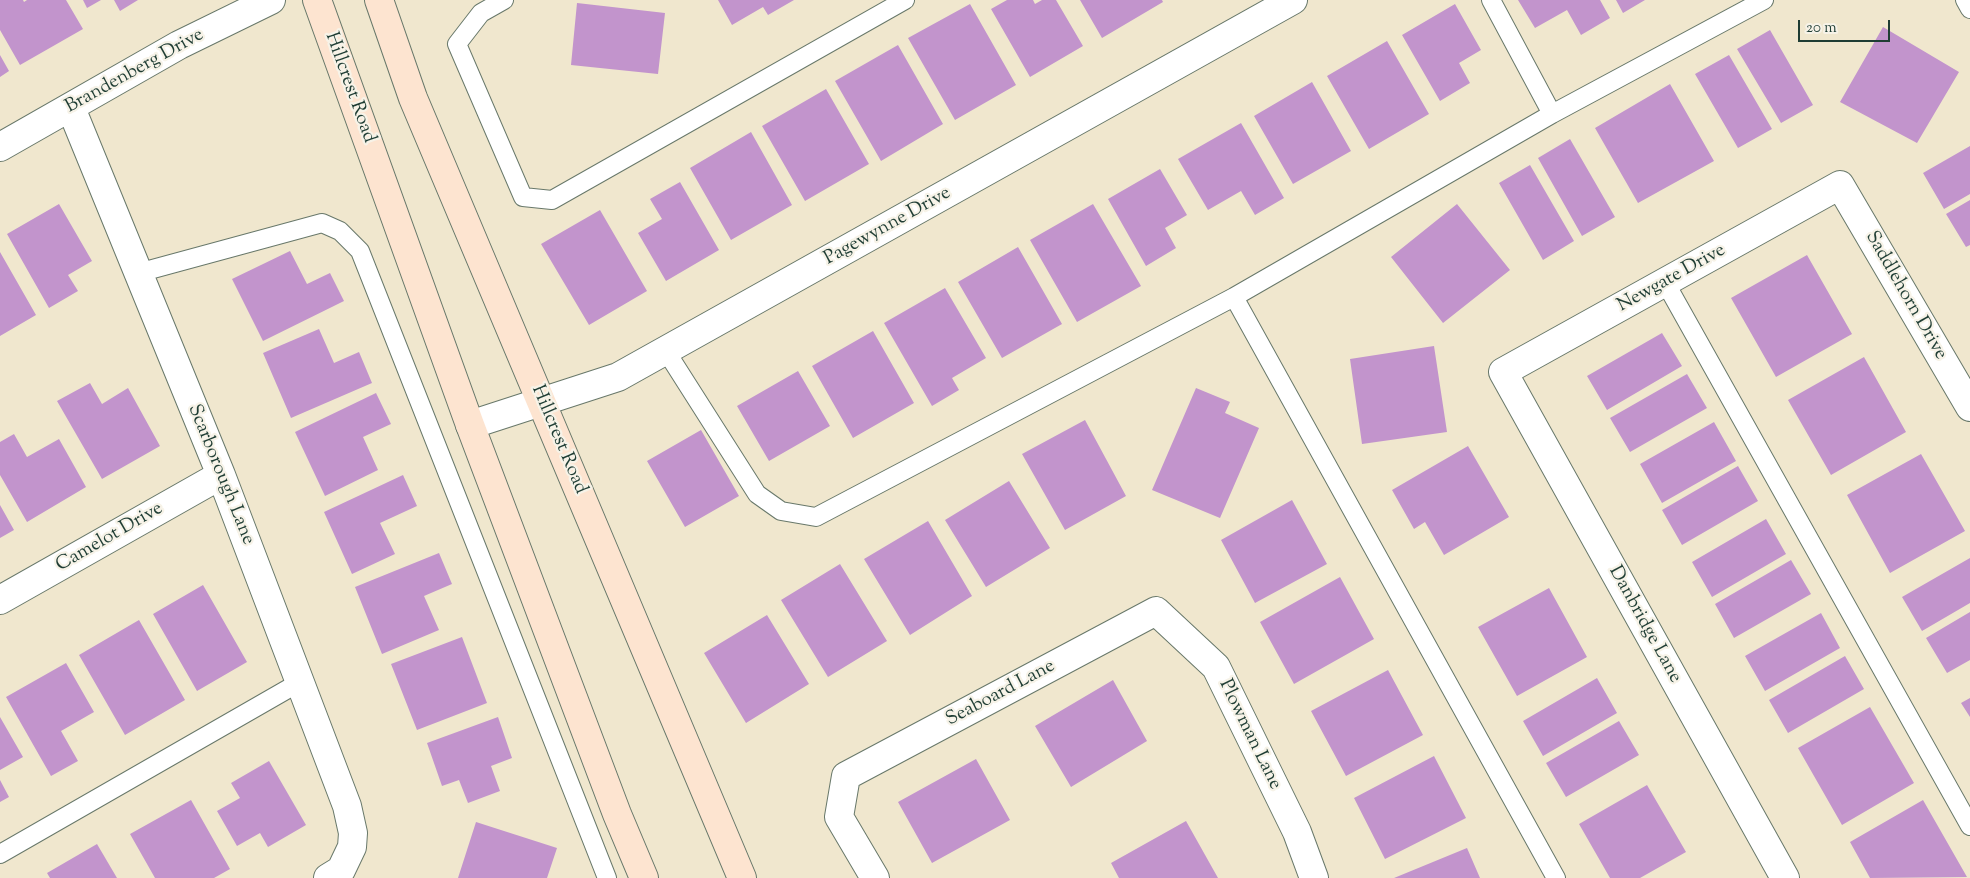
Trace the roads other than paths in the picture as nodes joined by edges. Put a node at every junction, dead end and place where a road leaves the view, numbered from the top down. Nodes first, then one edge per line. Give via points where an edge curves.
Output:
1 (271, 0) edge
2 (317, 0) edge
3 (379, 0) edge
4 (504, 0) edge
5 (905, 0) edge
6 (1293, 0) edge
7 (1491, 0) edge
8 (1764, 0) edge
9 (1965, 0) edge
10 (1970, 9) edge
11 (71, 108) junction
12 (1552, 114) junction
13 (0, 147) edge
14 (1840, 185) joint
15 (138, 273) junction
16 (1666, 282) junction
17 (1234, 297) junction
18 (666, 350) junction
19 (1503, 372) joint
20 (542, 401) junction
21 (1970, 407) edge
22 (470, 426) junction
23 (221, 476) junction
24 (0, 600) edge
25 (1156, 611) joint
26 (300, 682) junction
27 (1970, 826) edge
28 (0, 854) edge
29 (328, 878) edge
30 (607, 878) edge
31 (644, 878) edge
32 (742, 878) edge
33 (875, 878) edge
34 (1314, 878) edge
35 (1556, 878) edge
36 (1785, 878) edge

1 - 11 street, Brandenberg Drive via 179,45
2 - 22 main road, Hillcrest Road
3 - 20 main road, Hillcrest Road via 413,98
4 - 5 lane via 481,13 457,44 523,197 552,200
6 - 18 street, Pagewynne Drive
7 - 12 lane
8 - 12 lane
9 - 10 lane
11 - 13 street, Brandenberg Drive
11 - 15 street, Scarborough Lane
12 - 17 lane
14 - 16 street, Newgate Drive
14 - 21 street, Saddlehorn Drive
15 - 23 street, Scarborough Lane
15 - 30 lane via 322,223 340,231 360,251
16 - 19 street, Newgate Drive
16 - 27 lane
17 - 18 lane via 816,517 781,511 757,494
17 - 35 lane
18 - 20 street, Pagewynne Drive via 618,377
19 - 36 street, Danbridge Lane
20 - 22 street, Pagewynne Drive
20 - 32 main road, Hillcrest Road
22 - 31 main road, Hillcrest Road
23 - 24 street, Camelot Drive
23 - 26 street, Scarborough Lane
25 - 33 street, Seaboard Lane via 846,776 838,817
25 - 34 street, Plowman Lane via 1216,667 1297,832
26 - 28 lane
26 - 29 street, Scarborough Lane via 347,806 353,833 352,847 341,870

